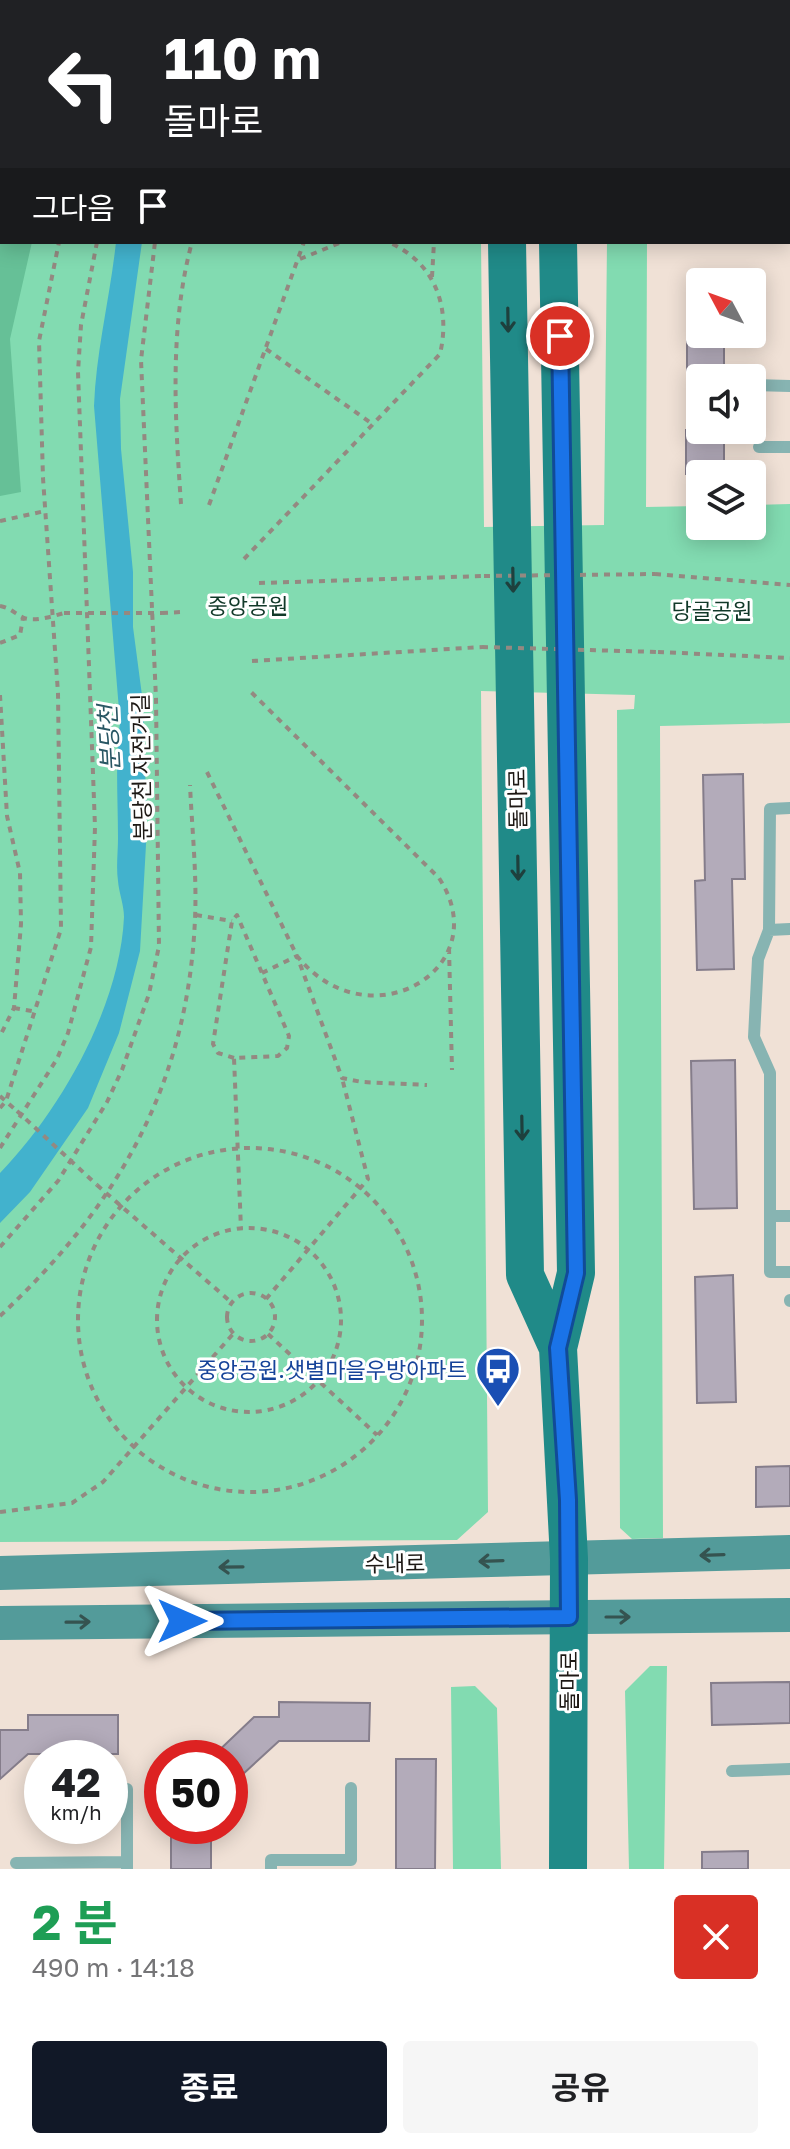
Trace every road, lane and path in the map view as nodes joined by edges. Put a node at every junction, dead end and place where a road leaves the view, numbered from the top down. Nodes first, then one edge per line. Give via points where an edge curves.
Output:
1 (59, 244) edge
2 (97, 244) edge
3 (155, 244) edge
4 (192, 244) edge
5 (303, 244) edge
6 (337, 244) edge
7 (393, 244) edge
8 (434, 244) edge
9 (507, 244) edge
10 (558, 244) edge
11 (298, 260) junction
12 (432, 277) junction
13 (266, 349) junction
14 (766, 385) edge
15 (790, 386) edge
16 (374, 425) junction
17 (759, 447) dead end
18 (790, 447) edge
19 (181, 504) dead end
20 (209, 505) dead end
21 (45, 511) junction
22 (0, 521) edge
23 (244, 559) dead end
24 (259, 583) dead end
25 (790, 585) edge
26 (0, 606) edge
27 (182, 612) dead end
28 (53, 616) junction
29 (23, 618) junction
30 (0, 643) edge
31 (790, 658) edge
32 (252, 661) dead end
33 (248, 689) dead end
34 (0, 695) edge
35 (207, 772) dead end
36 (190, 785) dead end
37 (790, 808) edge
38 (196, 915) junction
39 (232, 921) junction
40 (790, 929) edge
41 (769, 930) junction
42 (449, 942) junction
43 (297, 956) junction
44 (262, 973) junction
45 (14, 1008) junction
46 (37, 1012) junction
47 (0, 1036) edge
48 (234, 1058) junction
49 (452, 1070) dead end
50 (342, 1078) junction
51 (427, 1085) dead end
52 (0, 1096) edge
53 (6, 1101) junction
54 (0, 1108) edge
55 (0, 1148) edge
56 (236, 1148) junction
57 (360, 1188) junction
58 (107, 1194) junction
59 (121, 1204) junction
60 (770, 1216) junction
61 (790, 1216) edge
62 (241, 1229) junction
63 (0, 1247) edge
64 (308, 1248) junction
65 (181, 1258) junction
66 (790, 1272) edge
67 (266, 1299) junction
68 (231, 1302) junction
69 (0, 1316) edge
70 (233, 1334) junction
71 (268, 1334) junction
72 (558, 1348) junction
73 (319, 1381) junction
74 (186, 1389) junction
75 (377, 1435) junction
76 (133, 1449) junction
77 (0, 1512) edge
78 (790, 1552) edge
79 (569, 1559) junction
80 (0, 1573) edge
81 (790, 1615) edge
82 (569, 1617) junction
83 (0, 1623) edge
84 (790, 1769) edge
85 (732, 1771) dead end
86 (351, 1788) dead end
87 (127, 1844) edge
88 (16, 1863) dead end
89 (567, 1864) edge
90 (127, 1865) edge
91 (271, 1869) edge

1 - 21 path via 39,341
2 - 55 path via 78,372 95,827 91,947 57,1059
3 - 63 path, 분당천 자전거길 via 141,360 156,699 159,946 149,994 107,1102 58,1181
4 - 19 path via 177,339
5 - 11 path
6 - 11 path
7 - 12 path
8 - 12 path
9 -> 72 main road, 돌마로 via 525,1275
10 - 72 main road, 돌마로 via 576,1273
11 - 13 path
12 - 16 path via 444,316 440,354
13 - 16 path
13 - 20 path
14 - 15 lane
16 - 23 path
17 - 18 lane
21 - 22 path
21 - 28 path
24 - 25 path, bridge via 655,574
26 - 29 path
27 - 28 path, bridge
28 - 29 path
28 - 46 path via 61,929
29 - 30 path via 20,635
31 - 32 path, bridge via 482,647
33 - 42 path via 439,878 454,911
34 - 45 path via 7,816 20,873
35 - 43 path
36 - 38 path
37 - 41 lane via 770,809
38 - 39 path
38 - 58 path via 188,986 167,1078 153,1114
39 - 44 path via 237,915
39 - 48 path via 213,1044 218,1053
40 - 41 lane
41 - 60 lane via 758,959 754,1037 770,1073
42 - 43 path via 438,968 421,983 379,997 341,991 309,971
42 - 49 path
43 - 44 path
43 - 50 path
44 - 48 path via 289,1036 287,1048 278,1056
45 - 46 path
45 - 47 path
46 - 53 path
48 - 56 path
50 - 51 path
50 - 57 path via 368,1179
52 - 53 path
53 - 54 path
53 - 58 path, bridge
56 - 57 path via 280,1148 335,1167
56 - 59 path via 221,1148 166,1168
56 - 62 path
57 - 64 path
57 - 75 path via 380,1203 411,1253 424,1310 417,1368 392,1421
58 - 59 path
58 - 69 path
59 - 65 path
59 - 76 path via 91,1250 78,1302 79,1343 99,1407
60 - 61 lane
60 - 66 lane via 770,1272
62 - 64 path via 284,1234
62 - 65 path via 203,1240
64 - 67 path
64 - 73 path via 328,1270 339,1297 342,1327 335,1356
65 - 68 path
65 - 74 path via 165,1282 157,1310 158,1338 168,1366
67 - 68 path via 251,1293
67 - 71 path via 274,1319
68 - 70 path via 227,1319
70 - 71 path via 247,1340
70 - 74 path
71 - 73 path
72 - 79 main road, 돌마로
73 - 74 path via 296,1400 269,1411 239,1413 210,1405
73 - 75 path
74 - 76 path
75 - 76 path via 350,1462 297,1487 239,1494 183,1480
76 - 77 path via 103,1482 72,1503
78 -> 79 main road, 수내로
79 -> 80 main road, 수내로
79 - 82 main road, 돌마로
82 -> 81 main road
83 -> 82 main road
82 - 89 main road, 돌마로
84 - 85 lane
86 - 91 lane via 351,1860 271,1860
87 - 90 lane
88 - 90 lane

